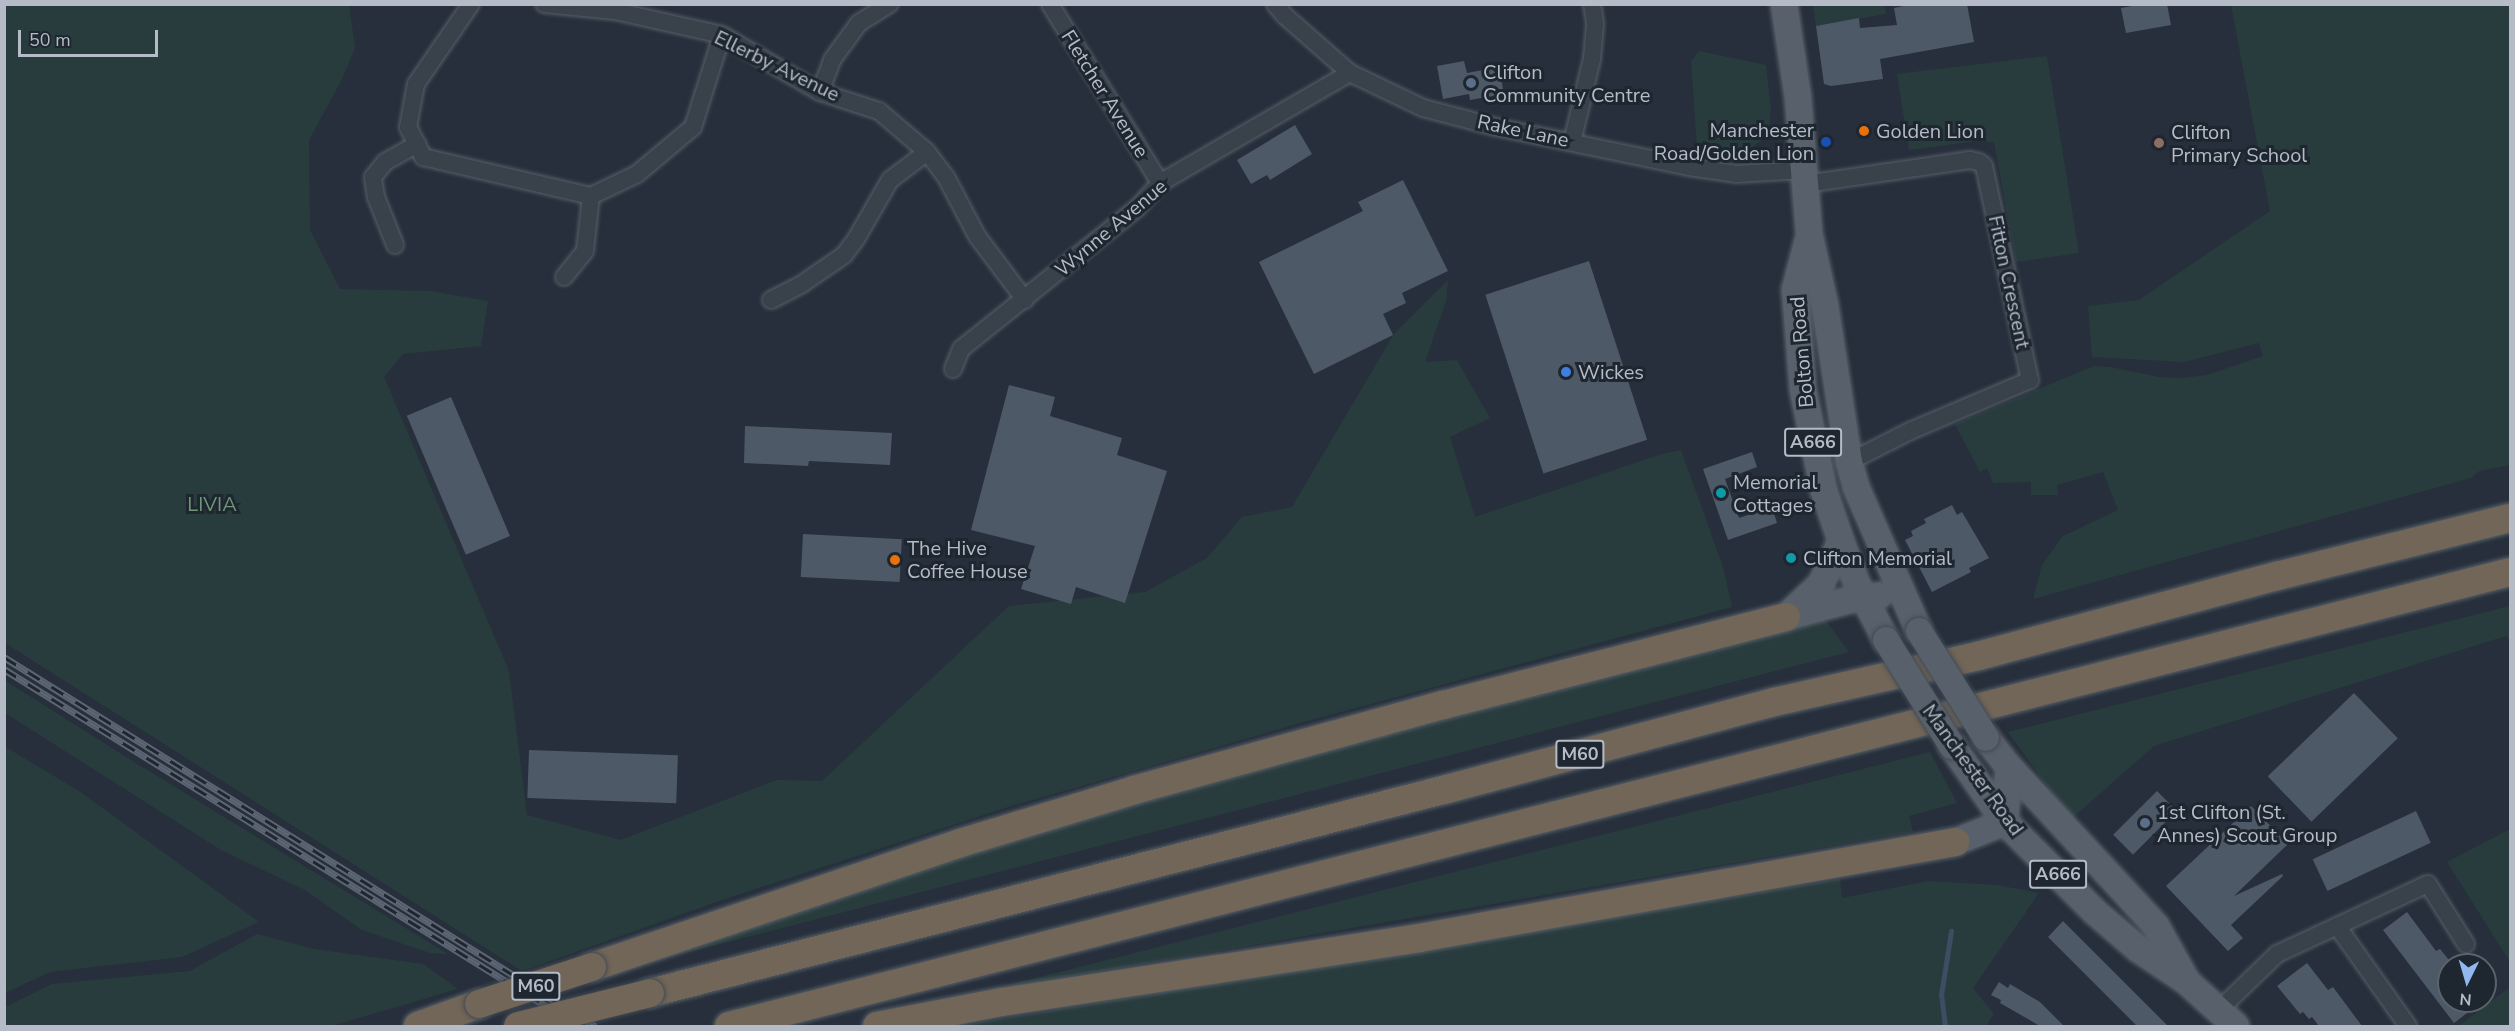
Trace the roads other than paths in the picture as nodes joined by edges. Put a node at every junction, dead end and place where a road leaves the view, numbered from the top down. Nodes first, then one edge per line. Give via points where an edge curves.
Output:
1 (471, 4) edge
2 (544, 4) edge
3 (664, 4) edge
4 (890, 4) edge
5 (1050, 4) edge
6 (1275, 4) edge
7 (1592, 4) edge
8 (1784, 4) edge
9 (657, 20) junction
10 (722, 35) junction
11 (1350, 73) junction
12 (820, 92) junction
13 (1572, 142) junction
14 (417, 144) junction
15 (927, 152) junction
16 (1805, 177) junction
17 (1160, 183) junction
18 (591, 196) junction
19 (1809, 233) junction
20 (395, 244) dead end
21 (564, 278) dead end
22 (771, 300) dead end
23 (1025, 300) junction
24 (953, 369) dead end
25 (1849, 462) junction
26 (2511, 518) edge
27 (1841, 541) junction
28 (2511, 572) edge
29 (1864, 598) junction
30 (1786, 617) junction
31 (1913, 620) junction
32 (1886, 640) joint
33 (2009, 767) junction
34 (2006, 822) junction
35 (1955, 842) joint
36 (2337, 926) junction
37 (2466, 944) dead end
38 (2186, 981) junction
39 (2228, 1018) edge
40 (418, 1026) edge
41 (518, 1026) edge
42 (729, 1026) edge
43 (877, 1026) edge
44 (2408, 1026) edge

1 - 14 street via 416,84 408,127
2 - 9 street, Ellerby Avenue via 615,11
3 - 9 street
4 - 12 street via 859,23 831,60
5 - 17 street, Fletcher Avenue
6 - 11 street, Rake Lane
7 - 13 street via 1596,23 1592,59
8 - 16 main road, Bolton Road / A666
9 - 10 street, Ellerby Avenue
10 - 12 street, Ellerby Avenue
10 - 18 street via 693,127 637,174
11 - 13 street, Rake Lane via 1423,108
11 - 17 street, Wynne Avenue
12 - 15 street, Ellerby Avenue via 879,111
13 - 16 street, Rake Lane via 1737,174
14 - 18 street via 423,157
14 - 20 street via 385,162 373,177 376,197
15 - 22 street via 890,180 844,255
15 - 23 street, Ellerby Avenue via 946,177 977,236
16 - 19 main road, Bolton Road / A666
16 - 25 street, Fitton Crescent via 1970,160 1984,166 2030,380 1912,430
17 - 23 street, Wynne Avenue via 1137,208
18 - 21 street via 585,251
19 - 25 main road, Bolton Road / A666 via 1825,305
19 - 27 main road, Bolton Road / A666 via 1795,290 1798,343 1814,449
23 - 24 street, Wynne Avenue via 961,349
25 - 31 main road, Bolton Road / A666
26 - 41 highway, M60, bridge via 1978,656 1774,702
27 - 29 main road, Bolton Road / A666
27 - 30 main road via 1821,584
28 - 42 highway
29 - 30 main road
29 - 31 main road via 1894,600
29 - 32 main road, Bolton Road / A666
30 - 40 highway, M60, bridge via 1134,790 960,843
31 - 33 main road, Manchester Road / A666, bridge via 1986,738
32 - 34 main road, Manchester Road / A666, bridge via 1952,746
33 - 34 main road
33 - 38 main road, Manchester Road / A666 via 2156,926
34 - 35 main road
34 - 38 main road, Manchester Road / A666 via 2095,912 2138,949
35 - 43 highway via 1419,938 1002,1002
36 - 37 street via 2428,884
36 - 39 street via 2277,954
36 - 44 street
38 - 39 main road, Manchester Road / A666

